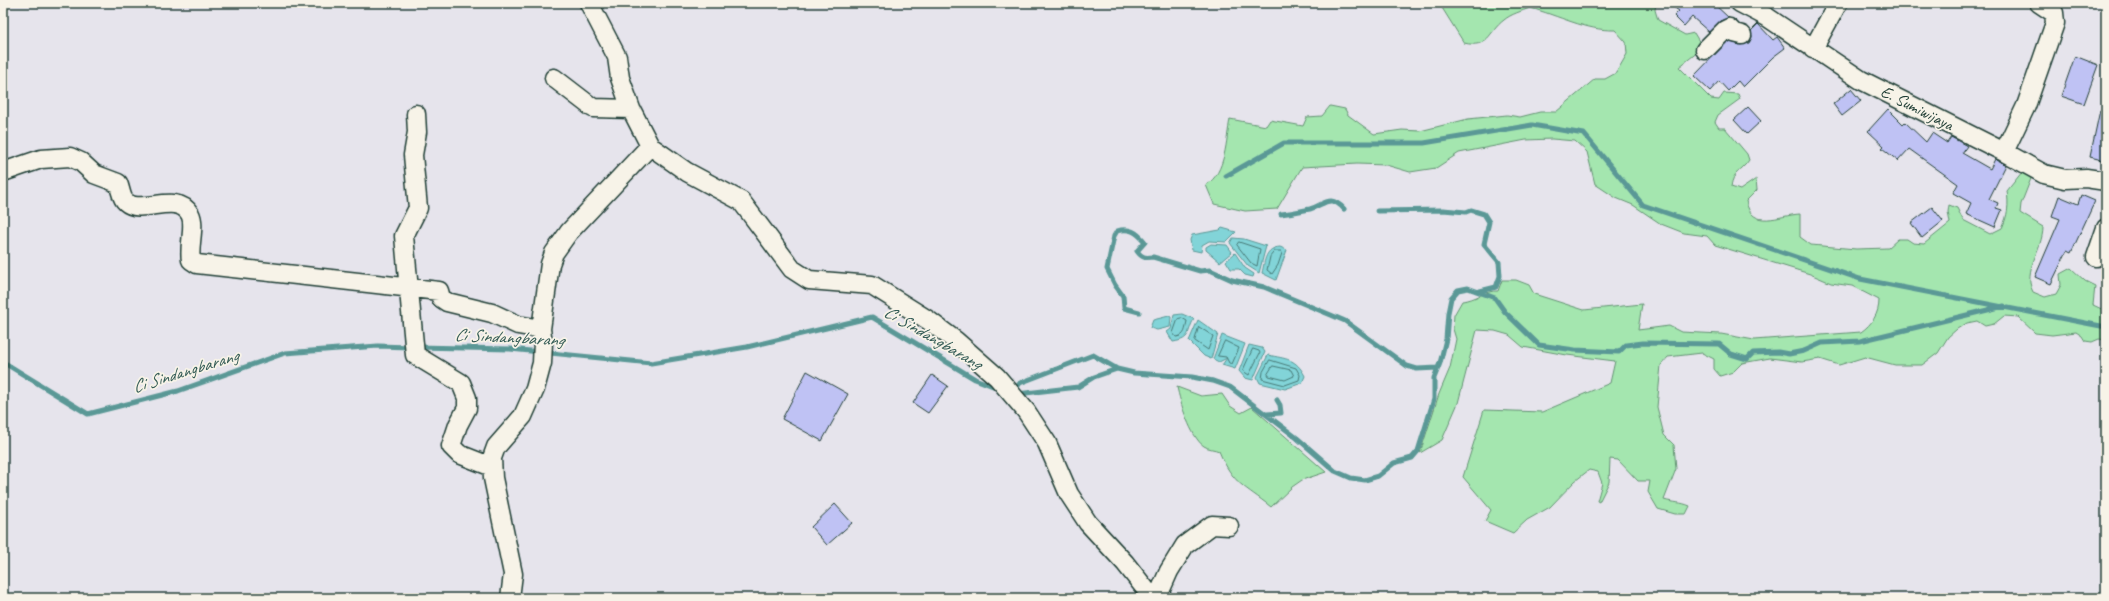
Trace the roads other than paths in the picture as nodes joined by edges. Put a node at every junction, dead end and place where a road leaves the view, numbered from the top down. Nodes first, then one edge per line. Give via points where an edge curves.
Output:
1 (589, 3) edge
2 (1740, 3) edge
3 (1838, 3) edge
4 (2039, 3) edge
5 (1766, 17) junction
6 (1813, 49) junction
7 (1705, 50) dead end
8 (554, 78) dead end
9 (631, 109) junction
10 (416, 114) dead end
11 (650, 146) junction
12 (2004, 152) junction
13 (3, 172) edge
14 (2106, 181) edge
15 (2106, 228) edge
16 (2096, 257) dead end
17 (409, 287) junction
18 (542, 335) junction
19 (492, 467) junction
20 (1229, 526) dead end
21 (510, 598) edge
22 (1149, 598) edge
23 (1157, 598) edge

1 - 9 street via 617,57 620,78
2 - 5 street, E. Sumiwijaya
3 - 6 street
4 - 12 street via 2054,13 2055,23 2026,106
5 - 6 street, E. Sumiwijaya
5 - 7 street via 1744,29 1744,40 1729,28
6 - 12 street, E. Sumiwijaya via 1861,80
8 - 9 street via 593,108
9 - 11 street
10 - 17 street via 417,132 413,155 418,208 404,236
11 - 18 street via 561,241 550,264
11 - 22 street via 687,172 741,201 792,270 809,280 872,285 928,320 997,378 1026,411 1047,443 1069,494 1084,518 1125,563 1147,591
12 - 14 street, E. Sumiwijaya via 2044,174 2065,179 2086,178
13 - 17 street via 41,159 70,157 81,162 94,174 118,183 122,197 129,204 166,204 180,207 190,214 192,220 190,254 191,260 197,264
15 - 16 street
17 - 18 street via 439,291 441,298 447,302 492,313
17 - 19 street via 415,354 461,383 467,398 467,408 451,446 459,454
18 - 19 street via 542,363 529,405 523,416 496,447
19 - 21 street via 513,574
20 - 23 street via 1212,525 1185,545 1169,571

